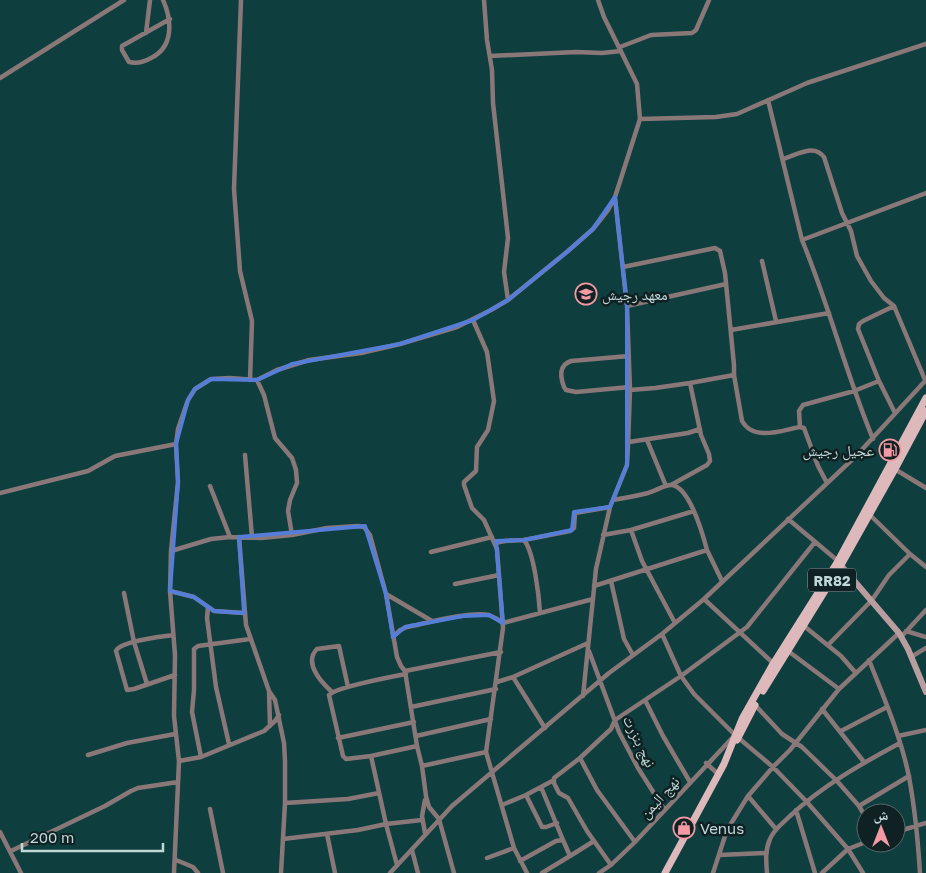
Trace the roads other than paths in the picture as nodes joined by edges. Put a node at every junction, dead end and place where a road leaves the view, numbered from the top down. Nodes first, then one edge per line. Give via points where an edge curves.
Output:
1 (124, 0) edge
2 (150, 0) edge
3 (163, 0) edge
4 (241, 0) edge
5 (484, 0) edge
6 (598, 0) edge
7 (709, 0) edge
8 (170, 19) junction
9 (146, 33) junction
10 (926, 44) edge
11 (620, 49) junction
12 (490, 56) junction
13 (0, 78) edge
14 (768, 100) junction
15 (640, 119) junction
16 (783, 159) junction
17 (926, 193) edge
18 (615, 197) junction
19 (846, 222) junction
20 (802, 240) junction
21 (762, 261) dead end
22 (623, 267) junction
23 (726, 284) junction
24 (508, 300) junction
25 (627, 306) junction
26 (894, 306) junction
27 (829, 313) junction
28 (473, 320) junction
29 (776, 321) junction
30 (731, 330) junction
31 (629, 356) junction
32 (734, 375) junction
33 (250, 380) junction
34 (257, 380) junction
35 (925, 380) edge
36 (879, 381) junction
37 (690, 383) junction
38 (630, 388) junction
39 (854, 391) junction
40 (926, 398) edge
41 (924, 412) edge
42 (895, 413) junction
43 (800, 427) junction
44 (700, 429) junction
45 (873, 438) junction
46 (647, 440) junction
47 (628, 442) junction
48 (176, 444) junction
49 (245, 455) dead end
50 (893, 468) junction
51 (827, 483) junction
52 (210, 486) dead end
53 (668, 486) junction
54 (926, 488) edge
55 (0, 493) edge
56 (613, 500) junction
57 (610, 507) junction
58 (694, 511) junction
59 (870, 515) junction
60 (788, 519) junction
61 (631, 530) junction
62 (292, 534) junction
63 (603, 535) junction
64 (230, 537) junction
65 (239, 537) junction
66 (492, 537) junction
67 (252, 538) junction
68 (524, 540) junction
69 (815, 542) junction
70 (495, 543) junction
71 (707, 550) junction
72 (170, 551) junction
73 (431, 552) dead end
74 (910, 554) junction
75 (840, 563) junction
76 (926, 567) edge
77 (647, 570) junction
78 (835, 571) junction
79 (499, 575) junction
80 (853, 579) junction
81 (611, 581) junction
82 (722, 581) junction
83 (455, 584) dead end
84 (594, 586) junction
85 (170, 591) junction
86 (124, 593) dead end
87 (386, 594) junction
88 (593, 599) junction
89 (704, 599) junction
90 (872, 600) junction
91 (208, 606) junction
92 (926, 610) edge
93 (244, 613) junction
94 (540, 613) junction
95 (433, 622) junction
96 (503, 623) junction
97 (675, 623) junction
98 (804, 626) junction
99 (906, 631) junction
100 (739, 633) junction
101 (662, 634) junction
102 (174, 635) junction
103 (900, 635) junction
104 (393, 637) junction
105 (926, 637) edge
106 (250, 639) junction
107 (134, 642) junction
108 (828, 644) junction
109 (210, 645) junction
110 (588, 646) junction
111 (926, 648) edge
112 (787, 651) junction
113 (501, 652) junction
114 (633, 655) junction
115 (912, 657) junction
116 (869, 660) junction
117 (775, 665) junction
118 (405, 672) junction
119 (856, 672) junction
120 (175, 675) junction
121 (681, 676) junction
122 (513, 677) junction
123 (599, 681) junction
124 (497, 682) junction
125 (147, 684) junction
126 (348, 688) junction
127 (496, 689) junction
128 (839, 689) junction
129 (269, 690) junction
130 (332, 692) junction
131 (926, 692) edge
132 (583, 696) junction
133 (645, 700) junction
134 (755, 705) junction
135 (411, 706) junction
136 (887, 707) junction
137 (822, 709) junction
138 (278, 714) junction
139 (491, 719) junction
140 (616, 720) junction
141 (414, 722) junction
142 (270, 726) junction
143 (545, 728) junction
144 (926, 730) edge
145 (841, 731) junction
146 (175, 734) junction
147 (416, 736) junction
148 (737, 736) junction
149 (898, 736) junction
150 (338, 738) junction
151 (795, 742) junction
152 (900, 743) junction
153 (229, 744) junction
154 (417, 746) junction
155 (486, 752) junction
156 (717, 753) junction
157 (88, 754) dead end
158 (371, 756) junction
159 (201, 757) junction
160 (580, 758) junction
161 (726, 758) junction
162 (179, 761) junction
163 (864, 762) junction
164 (706, 764) junction
165 (422, 766) junction
166 (773, 766) junction
167 (491, 773) junction
168 (718, 774) junction
169 (909, 776) junction
170 (554, 780) junction
171 (837, 781) junction
172 (178, 782) junction
173 (690, 782) junction
174 (541, 787) junction
175 (379, 792) junction
176 (526, 795) junction
177 (426, 796) junction
178 (748, 796) junction
179 (806, 801) junction
180 (285, 802) junction
181 (856, 803) edge
182 (864, 803) edge
183 (502, 805) junction
184 (210, 809) dead end
185 (664, 809) junction
186 (796, 810) junction
187 (439, 819) junction
188 (422, 820) junction
189 (557, 823) junction
190 (386, 824) junction
191 (926, 824) edge
192 (917, 826) junction
193 (776, 829) junction
194 (906, 829) edge
195 (0, 832) edge
196 (327, 834) junction
197 (425, 834) junction
198 (283, 839) junction
199 (563, 840) junction
200 (594, 841) junction
201 (634, 842) junction
202 (856, 846) edge
203 (514, 848) junction
204 (848, 849) junction
205 (412, 850) junction
206 (10, 851) junction
207 (766, 853) junction
208 (718, 855) junction
209 (570, 856) junction
210 (487, 858) dead end
211 (176, 860) junction
212 (520, 861) junction
213 (396, 864) junction
214 (611, 864) junction
215 (606, 868) junction
216 (21, 873) edge
217 (174, 873) edge
218 (198, 873) edge
219 (223, 873) edge
220 (281, 873) edge
221 (335, 873) edge
222 (390, 873) edge
223 (418, 873) edge
224 (454, 873) edge
225 (527, 873) edge
226 (542, 873) edge
227 (599, 873) edge
228 (612, 873) edge
229 (665, 873) edge
230 (713, 873) edge
231 (768, 873) edge
232 (815, 873) edge
233 (822, 873) edge
234 (863, 873) edge
235 (920, 873) edge

1 - 13 street
2 - 9 street
3 - 8 street
4 - 33 street via 234,189 240,271 252,321
5 - 12 street
6 - 11 street
7 - 11 street via 692,33 651,35
8 - 9 street
8 - 9 street via 169,34 161,52 139,63 129,62 122,46
10 - 14 street via 807,83
11 - 12 street via 602,53
11 - 15 street via 637,84
12 - 24 street via 508,238 504,272
14 - 15 street via 726,116
14 - 16 street
15 - 18 street
16 - 19 street via 813,149 820,152
16 - 20 street
17 - 19 street
18 - 22 street
18 - 24 street via 593,229
19 - 20 street
19 - 26 street via 866,274
20 - 27 street
21 - 29 street
22 - 23 street via 718,248
22 - 25 street
23 - 25 street
23 - 30 street
24 - 28 street
25 - 31 street
26 - 35 street
26 - 36 street via 863,321 858,329
27 - 29 street
27 - 39 street
28 - 34 street via 400,344 292,364
28 - 66 street via 487,352 494,401 488,430 477,447 476,471 464,486 472,508 484,520
29 - 30 street
30 - 32 street
31 - 38 street
31 - 38 street via 571,361 565,363 561,374 564,387 570,391
32 - 37 street
32 - 43 street via 742,421 749,430 764,433
33 - 34 street
33 - 48 street via 216,378 195,389 182,416
34 - 62 street via 275,438 292,458 296,470 297,483 288,511
35 - 42 street
36 - 39 street
36 - 42 street
37 - 38 street
37 - 44 street
38 - 47 street
39 - 43 street via 804,405 800,412
39 - 45 street
40 - 41 main road, RR82
41 - 50 main road, RR82
42 - 45 street
43 - 51 street via 807,432
44 - 46 street
44 - 53 street via 710,461
45 - 51 street
46 - 47 street
46 - 53 street
47 - 56 street via 627,465
48 - 55 street via 114,456 88,471
48 - 72 street via 178,482
49 - 67 street
50 - 54 street
50 - 59 main road, RR82
50 - 75 main road, RR82
51 - 60 street
52 - 64 street
53 - 56 street
53 - 58 street via 681,489
56 - 57 street
57 - 63 street
57 - 68 street via 575,513 574,528 570,531
58 - 61 street
58 - 71 street
59 - 74 street
59 - 75 main road, RR82
60 - 69 street
60 - 82 street
61 - 63 street
61 - 77 street
62 - 67 street
62 - 87 street via 327,528 364,527 370,535
63 - 84 street
64 - 65 street
64 - 72 street
65 - 67 street
65 - 93 street
66 - 70 street
66 - 73 street
68 - 70 street
68 - 94 street via 530,551
69 - 75 street
69 - 100 street
70 - 79 street
71 - 77 street
71 - 82 street
72 - 85 street
74 - 76 street
74 - 90 street via 889,575
75 - 78 main road, RR82
75 - 80 street
77 - 81 street
77 - 97 street
78 - 80 street
78 - 98 main road, RR82
78 - 117 main road, RR82
79 - 83 street
79 - 96 street
80 - 90 street
81 - 84 street
81 - 114 street via 624,639
82 - 89 street
84 - 88 street
85 - 91 street via 194,597
85 - 102 street
86 - 107 street
87 - 95 street
87 - 104 street
88 - 94 street
88 - 110 street
89 - 97 street
89 - 100 street
90 - 103 street
90 - 108 street
91 - 93 street via 217,612
91 - 109 street
92 - 99 street
93 - 106 street
94 - 96 street
95 - 96 street via 485,615
95 - 104 street via 405,627
96 - 113 street
97 - 101 street
98 - 108 street
98 - 112 main road, RR82
99 - 103 street
99 - 105 street
100 - 117 street
100 - 121 street
101 - 114 street
101 - 121 street
102 - 107 street
102 - 120 street
103 - 115 street
103 - 116 street
104 - 118 street via 399,663
106 - 109 street
106 - 129 street
107 - 125 street
107 - 125 street via 116,650 125,687 129,690
108 - 119 street
109 - 153 street
109 - 159 street via 197,646 193,650 192,712
110 - 122 street
110 - 123 street, نهج بنزرت
110 - 132 street
111 - 115 street
112 - 117 main road, RR82
112 - 128 street
113 - 118 street
113 - 124 street
114 - 123 street
115 - 131 street
116 - 119 street
116 - 136 street
117 - 134 main road, RR82
117 - 148 main road, RR82
118 - 126 street
118 - 135 street
119 - 128 street
120 - 125 street
120 - 146 street
121 - 133 street
121 - 148 street via 706,707
122 - 124 street
122 - 143 street
123 - 132 street
123 - 140 street, نهج بنزرت
124 - 127 street
126 - 130 street
126 - 130 street via 339,646 317,649 313,656 316,674
127 - 135 street
127 - 139 street
128 - 137 street
129 - 138 street
129 - 142 street
130 - 150 street via 329,701
132 - 143 street
133 - 140 street
133 - 173 street
134 - 148 main road, RR82
134 - 151 street via 782,734
135 - 141 street
136 - 145 street
136 - 149 street
137 - 145 street
137 - 151 street
138 - 142 street
138 - 180 street via 286,761
139 - 147 street
139 - 155 street
140 - 160 street via 611,729
140 - 185 street, نهج بنزرت via 638,768
141 - 147 street
141 - 150 street
142 - 153 street
143 - 167 street
144 - 149 street
145 - 163 street
146 - 157 street
146 - 162 street
147 - 154 street
148 - 156 street, نهج اليمن
148 - 161 main road, RR82
148 - 166 street
149 - 152 street
150 - 158 street via 342,756 346,759
151 - 166 street
151 - 171 street
152 - 163 street
152 - 169 street
153 - 159 street
154 - 158 street
154 - 165 street
155 - 165 street
155 - 167 street
156 - 161 street
156 - 164 street, نهج اليمن
158 - 175 street
159 - 162 street
160 - 170 street
160 - 201 street via 597,790
161 - 168 main road, RR82
162 - 172 street
163 - 171 street
164 - 168 street
164 - 173 street, نهج اليمن
165 - 177 street
166 - 178 street
166 - 179 street
167 - 183 street
167 - 187 street
168 - 229 main road, RR82
169 - 182 street
169 - 192 street
170 - 174 street
170 - 200 street via 559,793 568,798
171 - 179 street
171 - 181 street
172 - 206 street via 138,788
172 - 211 street
173 - 185 street, نهج اليمن
174 - 176 street
174 - 189 street
175 - 180 street via 348,799
175 - 190 street
176 - 183 street
176 - 189 street via 542,827
177 - 187 street via 429,807
177 - 188 street
178 - 193 street
178 - 208 street
179 - 186 street
179 - 204 street
180 - 198 street
183 - 203 street
184 - 219 street
185 - 201 street, نهج اليمن
186 - 193 street
186 - 232 street
187 - 197 street
187 - 224 street
188 - 190 street
188 - 197 street
189 - 199 street
190 - 196 street
190 - 213 street
191 - 192 street
192 - 194 street
192 - 235 street
193 - 207 street
195 - 206 street
196 - 198 street
196 - 221 street
197 - 205 street
198 - 220 street
199 - 209 street
199 - 212 street
200 - 209 street
200 - 214 street
201 - 214 street, نهج اليمن
202 - 204 street
203 - 210 street
203 - 212 street
204 - 233 street
204 - 234 street
205 - 213 street
205 - 223 street
206 - 216 street
207 - 208 street
207 - 231 street
208 - 230 street
209 - 226 street
211 - 217 street
211 - 218 street via 193,867
212 - 225 street
213 - 222 street
214 - 215 street, نهج اليمن
215 - 227 street, نهج اليمن
215 - 228 street

